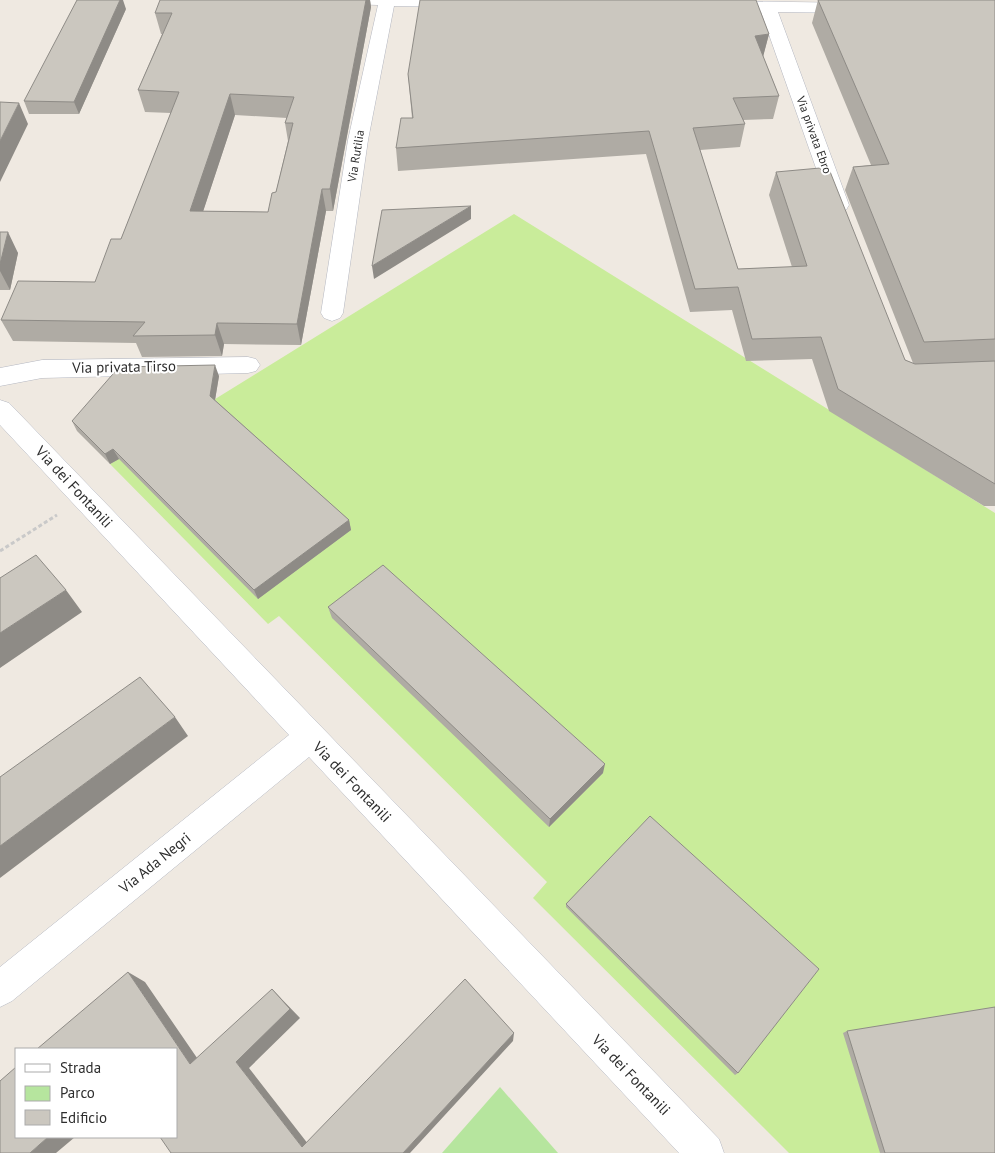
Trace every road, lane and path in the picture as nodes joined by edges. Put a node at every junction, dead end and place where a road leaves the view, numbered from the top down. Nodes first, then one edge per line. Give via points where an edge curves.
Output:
1 (357, 0) edge
2 (387, 0) edge
3 (473, 2) edge
4 (708, 6) edge
5 (768, 7) junction
6 (870, 9) edge
7 (845, 221) edge
8 (332, 313) dead end
9 (248, 365) dead end
10 (0, 377) edge
11 (0, 409) edge
12 (58, 514) dead end
13 (0, 551) edge
14 (310, 737) junction
15 (0, 989) edge
16 (705, 1153) edge

1 - 2 street
2 - 3 street
2 - 8 street, Via Rutilia via 358,140
4 - 5 street
5 - 6 street
5 - 7 street, Via privata Ebro
9 - 10 street, Via privata Tirso via 42,369
11 - 14 street, Via dei Fontanili
12 - 13 path
14 - 15 street, Via Ada Negri
14 - 16 street, Via dei Fontanili

